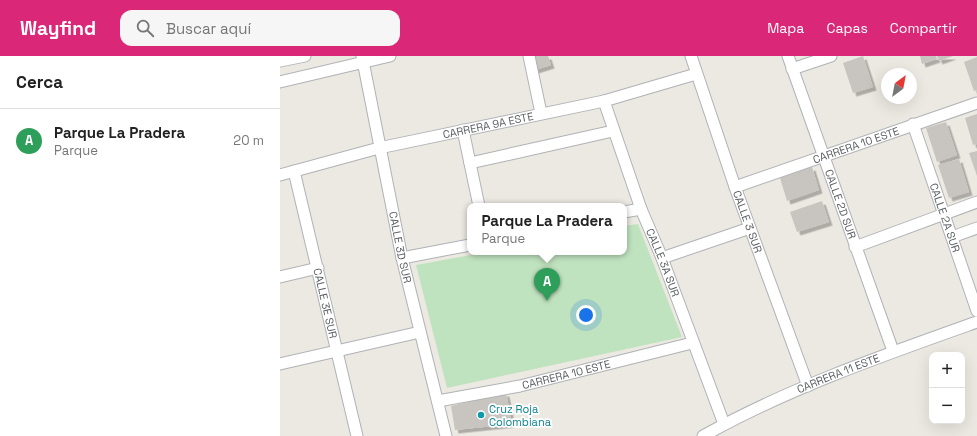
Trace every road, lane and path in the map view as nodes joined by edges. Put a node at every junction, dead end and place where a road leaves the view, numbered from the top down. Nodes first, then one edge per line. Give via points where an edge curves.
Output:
1 (305, 56) edge
2 (390, 56) edge
3 (529, 56) edge
4 (691, 56) edge
5 (788, 56) edge
6 (831, 56) edge
7 (362, 59) edge
8 (280, 61) edge
9 (792, 69) junction
10 (696, 74) junction
11 (280, 82) edge
12 (604, 101) junction
13 (977, 103) edge
14 (541, 113) junction
15 (913, 124) junction
16 (463, 130) junction
17 (613, 131) junction
18 (379, 148) junction
19 (824, 156) junction
20 (470, 163) junction
21 (294, 171) junction
22 (280, 175) edge
23 (735, 187) junction
24 (977, 202) edge
25 (478, 203) edge
26 (641, 209) junction
27 (627, 211) edge
28 (944, 214) junction
29 (750, 228) junction
30 (977, 228) edge
31 (952, 237) junction
32 (467, 246) edge
33 (855, 247) junction
34 (402, 258) junction
35 (662, 258) junction
36 (318, 268) junction
37 (280, 277) edge
38 (977, 311) edge
39 (977, 322) edge
40 (420, 332) junction
41 (692, 343) junction
42 (337, 351) junction
43 (893, 351) junction
44 (280, 364) edge
45 (808, 386) junction
46 (438, 401) junction
47 (724, 424) junction
48 (357, 436) edge
49 (446, 436) edge
50 (703, 436) edge

1 - 8 street
2 - 7 street
3 - 14 street
4 - 10 street, CALLE 3 SUR
5 - 9 street, CALLE 2D SUR
6 - 9 street
7 - 11 street
7 - 18 street, CALLE 3D SUR
9 - 19 street, CALLE 2D SUR
10 - 12 street, CARRERA 9A ESTE
10 - 23 street, CALLE 3 SUR
12 - 14 street, CARRERA 9A ESTE
12 - 17 street, CALLE 3A SUR
13 - 15 street, CARRERA 10 ESTE
14 - 16 street, CARRERA 9A ESTE
15 - 19 street, CARRERA 10 ESTE
15 - 28 street, CALLE 2A SUR
16 - 18 street, CARRERA 9A ESTE
16 - 20 street
17 - 20 street
17 - 26 street, CALLE 3A SUR
18 - 21 street, CARRERA 9A ESTE
18 - 34 street, CALLE 3D SUR
19 - 23 street, CARRERA 10 ESTE
19 - 33 street, CALLE 2D SUR
20 - 25 street
21 - 22 street, CARRERA 9A ESTE
21 - 36 street, CALLE 3E SUR
23 - 29 street, CALLE 3 SUR
24 - 28 street
26 - 27 street
26 - 35 street, CALLE 3A SUR
28 - 31 street, CALLE 2A SUR
28 - 33 street
29 - 35 street
29 - 45 street, CALLE 3 SUR
30 - 31 street
31 - 38 street, CALLE 2A SUR
32 - 34 street
33 - 43 street, CALLE 2D SUR
34 - 40 street, CALLE 3D SUR
35 - 41 street, CALLE 3A SUR
36 - 37 street
36 - 42 street, CALLE 3E SUR
39 - 43 street, CARRERA 11 ESTE
40 - 42 street
40 - 46 street, CALLE 3D SUR
41 - 46 street, CARRERA 10 ESTE via 520,386
41 - 47 street, CALLE 3A SUR
42 - 44 street
42 - 48 street, CALLE 3E SUR
43 - 45 street, CARRERA 11 ESTE
45 - 47 street, CARRERA 11 ESTE
46 - 49 street, CALLE 3D SUR
47 - 50 street, CARRERA 11 ESTE

